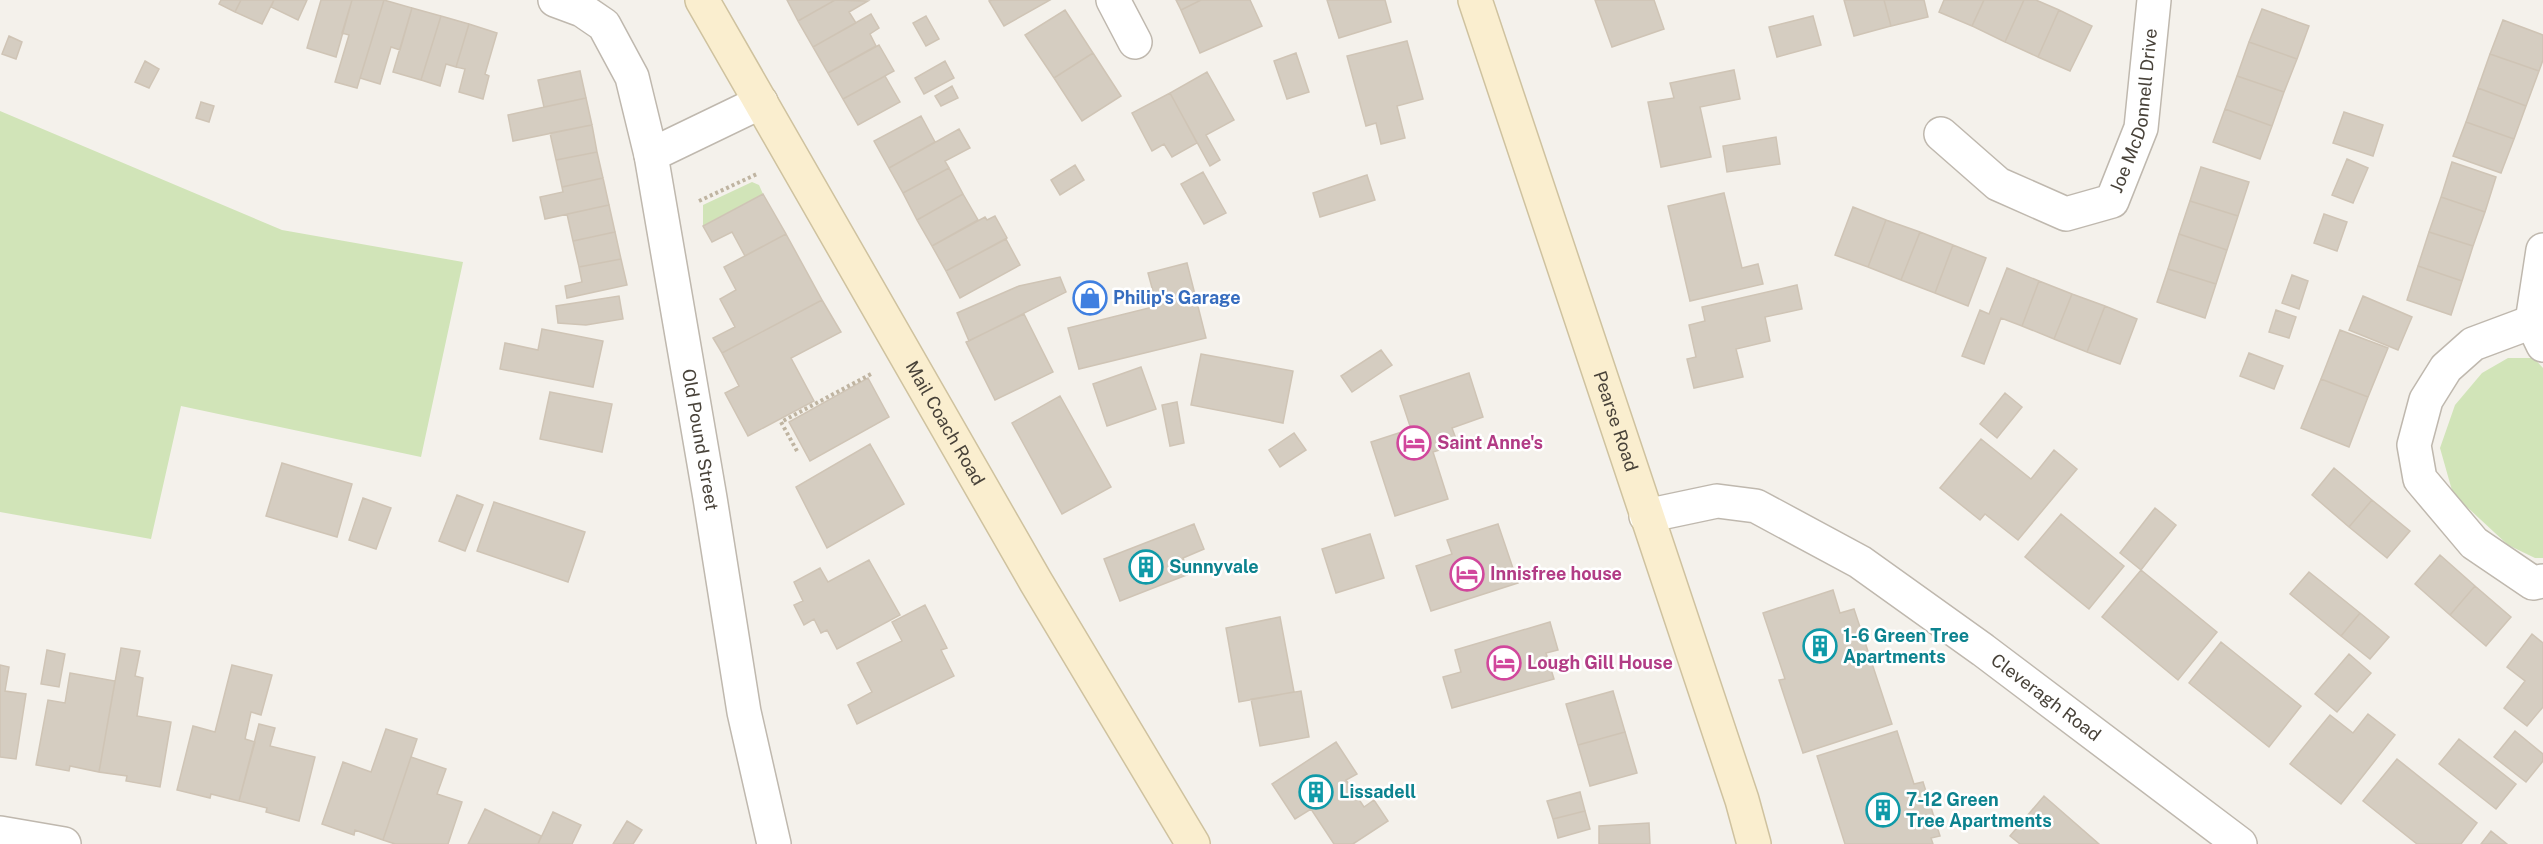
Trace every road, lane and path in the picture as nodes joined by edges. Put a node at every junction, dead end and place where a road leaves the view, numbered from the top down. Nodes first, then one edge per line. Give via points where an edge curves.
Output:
1 (555, 0) edge
2 (702, 0) edge
3 (1113, 0) edge
4 (1475, 0) edge
5 (2154, 0) edge
6 (1135, 42) dead end
7 (761, 102) junction
8 (1941, 134) dead end
9 (651, 155) junction
10 (757, 174) dead end
11 (699, 201) dead end
12 (2543, 250) edge
13 (2538, 333) edge
14 (874, 373) dead end
15 (797, 451) dead end
16 (1646, 516) junction
17 (2543, 581) edge
18 (0, 833) edge
19 (64, 844) edge
20 (774, 844) edge
21 (1193, 844) edge
22 (1754, 844) edge
23 (2240, 844) edge

1 - 9 street, Old Pound Street via 582,10 604,25 632,77
2 - 7 main road, Mail Coach Road
3 - 6 street
4 - 16 main road, Pearse Road
5 - 8 street, Joe McDonnell Drive via 2141,128 2112,201 2066,214 1998,184
7 - 9 street
7 - 21 main road, Mail Coach Road via 1036,582
9 - 20 street, Old Pound Street via 744,712
10 - 11 path
12 - 13 street
13 - 17 street via 2473,344 2446,368 2426,400 2414,445 2420,479 2474,543 2533,583
14 - 15 path via 781,422
16 - 22 main road, Pearse Road
16 - 23 street, Cleveragh Road via 1717,501 1755,506 1860,562
18 - 19 street

